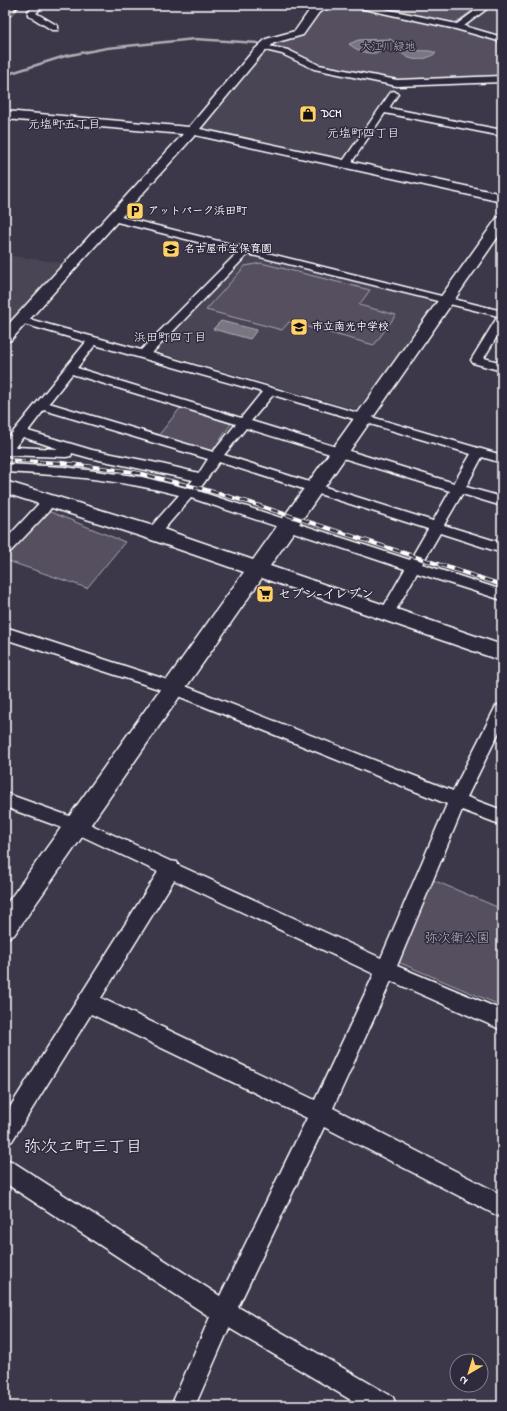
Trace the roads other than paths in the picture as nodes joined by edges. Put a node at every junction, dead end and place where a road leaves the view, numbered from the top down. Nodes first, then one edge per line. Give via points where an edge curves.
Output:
1 (40, 5) edge
2 (328, 5) edge
3 (355, 5) edge
4 (488, 5) edge
5 (312, 8) edge
6 (458, 27) junction
7 (55, 28) dead end
8 (502, 40) edge
9 (264, 47) junction
10 (502, 79) edge
11 (394, 94) dead end
12 (384, 110) junction
13 (5, 115) edge
14 (192, 130) junction
15 (502, 133) edge
16 (346, 164) junction
17 (502, 198) edge
18 (113, 218) junction
19 (502, 221) edge
20 (246, 250) junction
21 (446, 300) junction
22 (502, 314) edge
23 (502, 318) edge
24 (21, 320) junction
25 (5, 337) edge
26 (93, 340) junction
27 (144, 354) junction
28 (502, 367) edge
29 (70, 369) junction
30 (270, 390) junction
31 (42, 405) junction
32 (363, 418) junction
33 (244, 422) junction
34 (19, 432) junction
35 (5, 451) edge
36 (479, 452) junction
37 (90, 454) junction
38 (339, 454) junction
39 (216, 457) junction
40 (502, 459) edge
41 (5, 468) edge
42 (202, 478) junction
43 (5, 487) edge
44 (314, 488) junction
45 (459, 490) junction
46 (189, 493) junction
47 (49, 501) junction
48 (502, 502) edge
49 (288, 525) junction
50 (436, 527) junction
51 (153, 533) junction
52 (502, 548) edge
53 (5, 549) edge
54 (414, 566) junction
55 (258, 569) junction
56 (502, 595) edge
57 (387, 613) junction
58 (5, 633) edge
59 (502, 653) edge
60 (174, 688) junction
61 (502, 710) edge
62 (5, 800) edge
63 (457, 800) junction
64 (502, 818) edge
65 (77, 826) junction
66 (171, 868) junction
67 (5, 927) edge
68 (386, 970) junction
69 (88, 1002) junction
70 (502, 1020) edge
71 (320, 1113) junction
72 (5, 1134) edge
73 (5, 1170) edge
74 (502, 1207) edge
75 (224, 1312) junction
76 (183, 1406) edge
77 (384, 1406) edge

1 - 7 street via 31,13
2 - 5 street
3 - 6 street
4 - 6 street
5 - 9 street via 299,33 270,41
6 - 8 street
9 - 10 street via 285,52 318,67 397,83
9 - 14 street
11 - 12 street
12 - 15 street
12 - 16 street
13 - 14 street
14 - 16 street
14 - 18 street
16 - 17 street
18 - 20 street
18 - 24 street
19 - 21 street
20 - 21 street
20 - 27 street
21 - 22 street
21 - 32 street
23 - 28 street via 477,360
24 - 25 street
24 - 26 street
26 - 27 street
26 - 29 street
27 - 30 street
29 - 31 street
29 - 33 street
30 - 32 street
30 - 33 street
31 - 34 street
31 - 39 street
32 - 36 street
32 - 38 street
33 - 38 street
33 - 39 street
34 - 35 street
34 - 37 street
35 - 37 street
36 - 40 street
36 - 45 street
37 - 42 street
38 - 44 street
38 - 45 street
39 - 42 street
39 - 44 street
41 - 46 street via 64,470 142,482
42 - 46 street
43 - 47 street
44 - 49 street
44 - 50 street
45 - 48 street
45 - 50 street
46 - 49 street
46 - 51 street
47 - 51 street
47 - 53 street
49 - 54 street
49 - 55 street
50 - 52 street
50 - 54 street
51 - 55 street
54 - 56 street
54 - 57 street
55 - 57 street
55 - 60 street
57 - 59 street
58 - 60 street
60 - 63 street
60 - 65 street
61 - 63 street
62 - 65 street
63 - 64 street
63 - 68 street
65 - 66 street
65 - 67 street
66 - 68 street
66 - 69 street
68 - 70 street
68 - 71 street
69 - 71 street
69 - 72 street
71 - 74 street
71 - 75 street
73 - 75 street
75 - 76 street
75 - 77 street

